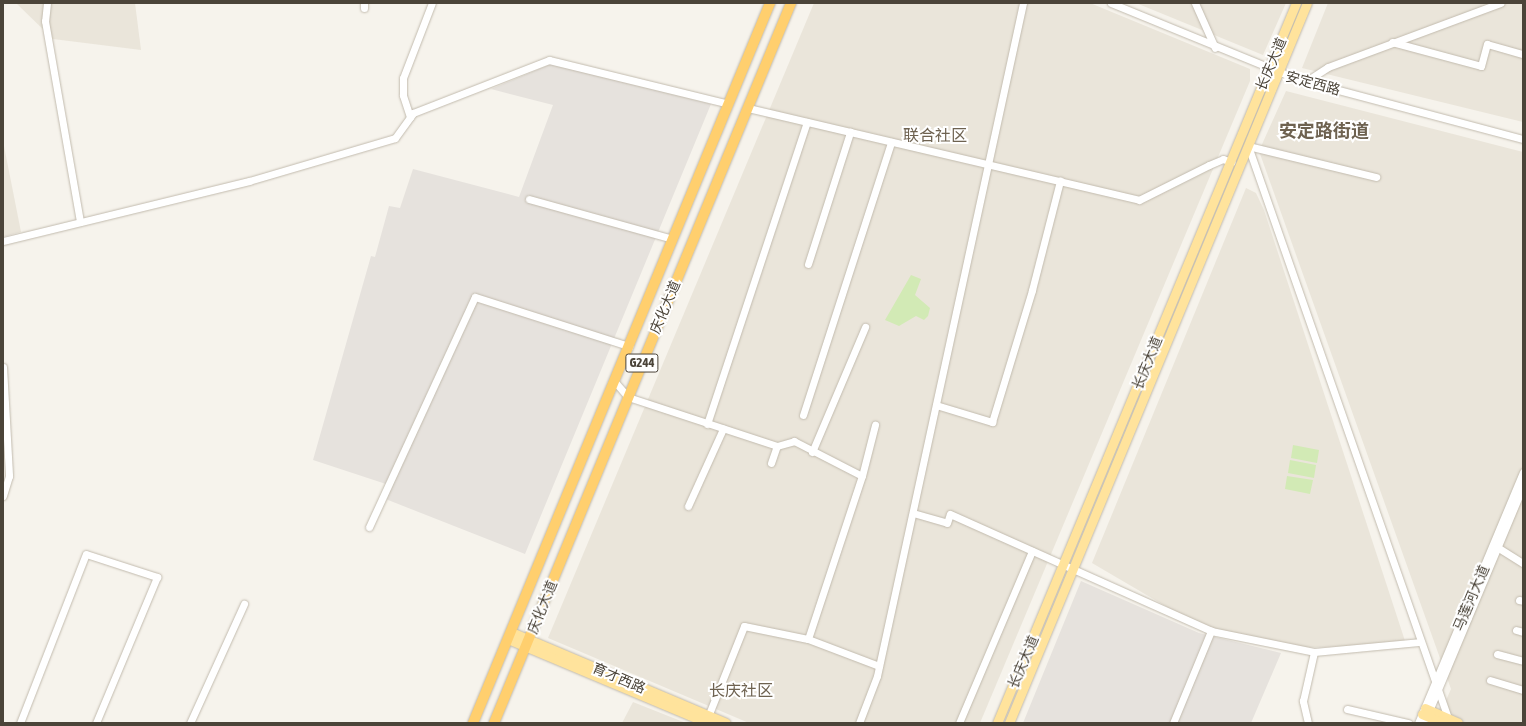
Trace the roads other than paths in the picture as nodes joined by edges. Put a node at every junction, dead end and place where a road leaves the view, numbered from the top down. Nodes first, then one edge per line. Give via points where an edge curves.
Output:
1 (46, 3) edge
2 (432, 3) edge
3 (770, 3) edge
4 (791, 3) edge
5 (1023, 3) edge
6 (1111, 3) edge
7 (1123, 3) edge
8 (1195, 3) edge
9 (1296, 3) edge
10 (1307, 3) edge
11 (1500, 3) edge
12 (1392, 42) junction
13 (1214, 44) junction
14 (1523, 54) edge
15 (1270, 68) junction
16 (1279, 71) junction
17 (1308, 80) junction
18 (729, 104) junction
19 (748, 108) junction
20 (410, 117) junction
21 (807, 122) junction
22 (850, 132) junction
23 (1523, 134) edge
24 (1523, 139) edge
25 (891, 142) junction
26 (1248, 146) junction
27 (1230, 162) junction
28 (989, 164) junction
29 (1376, 177) dead end
30 (1060, 181) junction
31 (529, 199) dead end
32 (80, 222) junction
33 (673, 239) junction
34 (3, 241) edge
35 (808, 264) dead end
36 (865, 327) dead end
37 (629, 346) junction
38 (3, 367) edge
39 (614, 382) junction
40 (628, 397) junction
41 (936, 405) junction
42 (803, 415) dead end
43 (707, 424) junction
44 (875, 426) dead end
45 (723, 429) junction
46 (777, 446) junction
47 (812, 452) junction
48 (771, 463) dead end
49 (1523, 472) edge
50 (862, 476) junction
51 (1523, 486) edge
52 (3, 496) edge
53 (688, 506) dead end
54 (913, 513) junction
55 (369, 527) dead end
56 (1497, 547) junction
57 (1032, 552) junction
58 (1523, 563) edge
59 (1063, 566) junction
60 (1072, 570) junction
61 (244, 604) dead end
62 (1211, 631) junction
63 (510, 636) junction
64 (808, 639) junction
65 (1419, 642) junction
66 (527, 643) junction
67 (1314, 652) junction
68 (1497, 654) dead end
69 (1523, 661) edge
70 (879, 666) junction
71 (1490, 680) dead end
72 (1436, 687) junction
73 (1523, 690) edge
74 (1347, 709) dead end
75 (1425, 714) edge
76 (708, 721) edge
77 (1447, 722) edge
78 (20, 723) edge
79 (96, 723) edge
80 (190, 723) edge
81 (474, 723) edge
82 (494, 723) edge
83 (726, 723) edge
84 (859, 723) edge
85 (960, 723) edge
86 (998, 723) edge
87 (1008, 723) edge
88 (1173, 723) edge
89 (1308, 723) edge
90 (1408, 723) edge
91 (1418, 723) edge
92 (1458, 723) edge

1 - 32 street via 45,21
2 - 20 street via 403,78 403,95
3 - 18 highway, 庆化大道 / G244
4 - 19 highway, 庆化大道 / G244
5 - 28 street
6 - 13 street, 安定西路
7 - 13 street, 安定西路
8 - 13 street
9 - 15 main road, 长庆大道
10 - 16 main road, 长庆大道
11 - 12 street
12 - 14 street via 1481,66 1487,44
12 - 17 street via 1328,67
13 - 15 street, 安定西路
15 - 16 street, 安定西路
15 - 27 main road, 长庆大道
16 - 17 street, 安定西路
16 - 26 main road, 长庆大道
17 - 23 street, 安定西路
17 - 24 street, 安定西路
18 - 20 street via 549,60 413,113
18 - 33 highway, 庆化大道 / G244
19 - 21 street
19 - 40 highway, 庆化大道 / G244
20 - 32 street via 395,138 249,181
21 - 22 street
21 - 43 street
22 - 25 street
22 - 35 street
25 - 28 street
25 - 42 street
26 - 29 street
26 - 60 main road, 长庆大道
26 - 65 street
27 - 30 street via 1223,159 1139,200
27 - 59 main road, 长庆大道
28 - 30 street
28 - 41 street
30 - 41 street via 1032,290 992,422
31 - 33 street
32 - 34 street
33 - 37 highway, 庆化大道 / G244
36 - 47 street
37 - 39 highway, 庆化大道 / G244
37 - 55 street via 475,297
38 - 52 street via 9,476
39 - 40 street
39 - 63 highway, 庆化大道 / G244
40 - 43 street
40 - 66 highway, 庆化大道 / G244
41 - 54 street
43 - 45 street
44 - 50 street
45 - 46 street
45 - 53 street
46 - 47 street via 794,441 808,447
46 - 48 street
47 - 50 street
49 - 72 street, 马莲河大道
50 - 64 street
51 - 56 street, 马莲河大道
54 - 57 street via 947,523 950,514
54 - 70 street
56 - 58 street
56 - 72 street, 马莲河大道
57 - 59 street
57 - 85 street
59 - 60 street
59 - 86 main road, 长庆大道
60 - 62 street
60 - 87 main road, 长庆大道
61 - 80 street
62 - 67 street
62 - 88 street
63 - 66 main road, 育才西路
63 - 81 highway, 庆化大道 / G244
64 - 70 street
64 - 76 street via 746,626
65 - 67 street via 1392,647
65 - 72 street
66 - 76 main road, 育才西路
66 - 82 highway, 庆化大道 / G244
67 - 89 street via 1303,701
68 - 69 street
70 - 84 street
71 - 73 street
72 - 75 street, 马莲河大道
72 - 77 street
74 - 90 street
75 - 77 main road
75 - 91 street, 马莲河大道
76 - 83 main road, 育才西路
77 - 92 main road
78 - 79 street via 86,554 157,577

